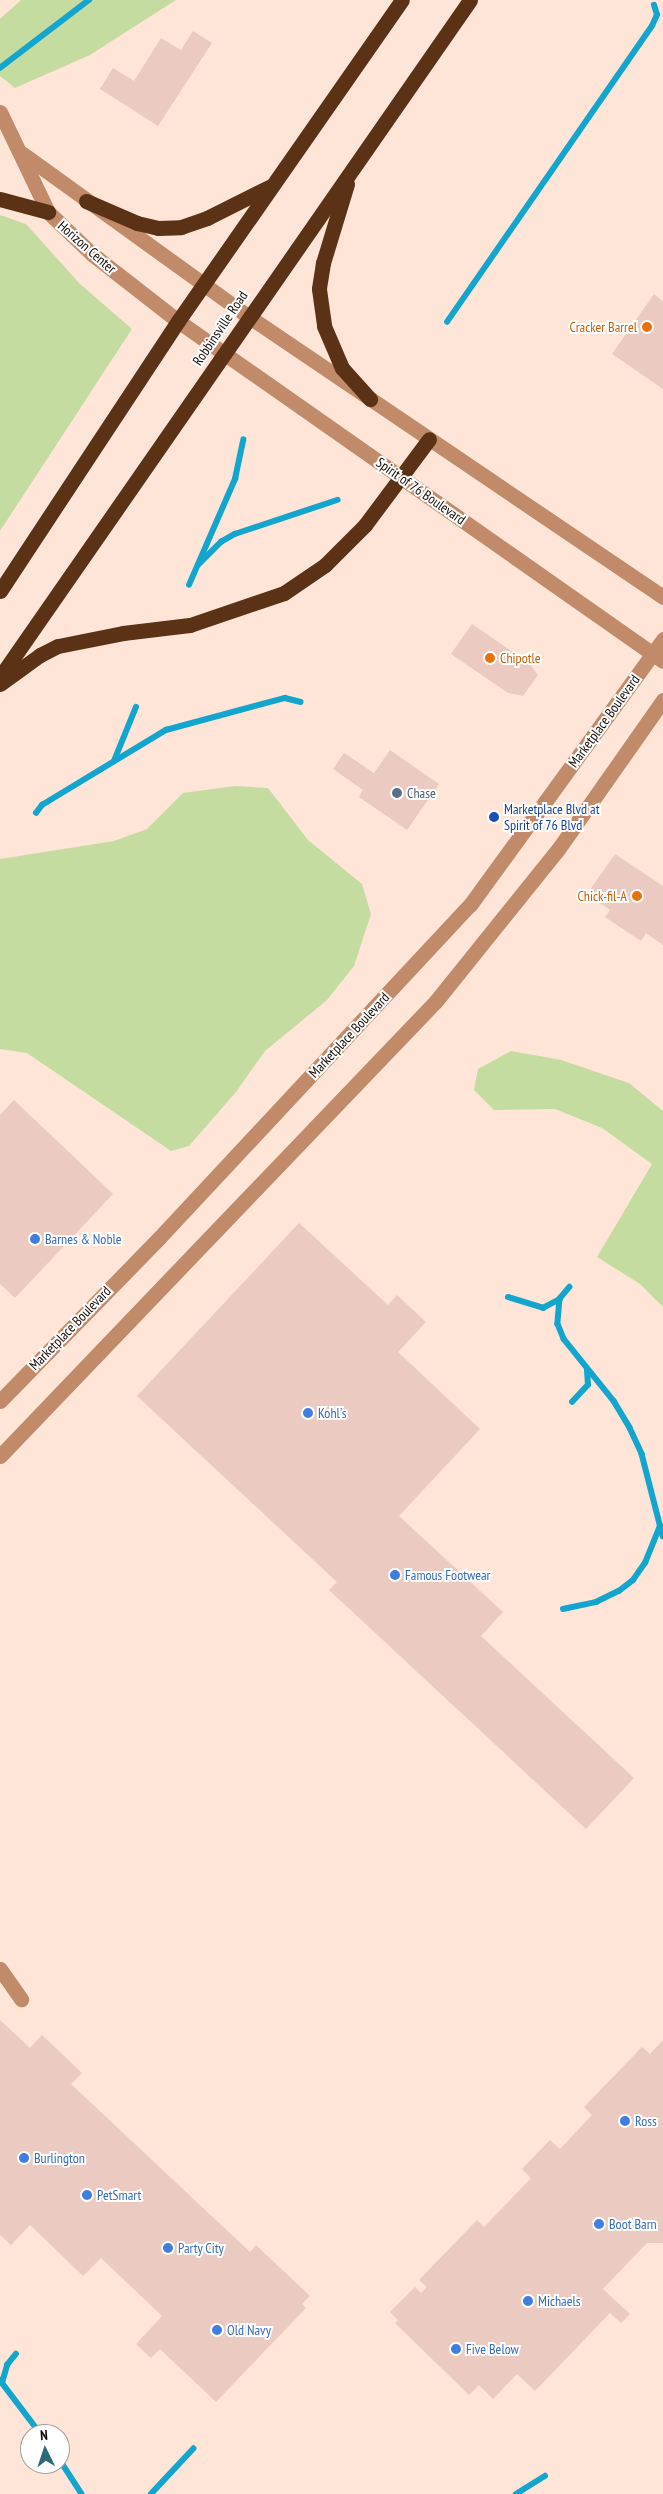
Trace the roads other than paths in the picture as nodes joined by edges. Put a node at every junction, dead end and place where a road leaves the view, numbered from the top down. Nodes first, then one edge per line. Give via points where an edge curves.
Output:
1 (402, 0) edge
2 (470, 0) edge
3 (0, 112) edge
4 (22, 153) junction
5 (352, 169) junction
6 (273, 186) junction
7 (0, 199) edge
8 (86, 201) junction
9 (48, 212) junction
10 (204, 283) junction
11 (248, 316) junction
12 (178, 321) junction
13 (224, 352) junction
14 (370, 399) junction
15 (429, 439) junction
16 (402, 477) junction
17 (0, 591) edge
18 (663, 597) edge
19 (663, 639) edge
20 (658, 658) edge
21 (0, 677) edge
22 (0, 684) edge
23 (663, 700) edge
24 (0, 1401) edge
25 (0, 1456) edge
26 (0, 1969) edge
27 (0, 1983) edge

1 - 6 highway
2 - 5 highway, Robbinsville Road
3 - 4 street, Horizon Center
4 - 8 street, Horizon Center
4 - 9 street, Horizon Center
5 - 11 highway, Robbinsville Road
5 - 14 highway via 330,235 320,289 324,326 342,368
6 - 8 highway via 181,227 158,228 137,223
6 - 10 highway
7 - 9 highway
8 - 10 street, Horizon Center
9 - 12 street, Horizon Center via 92,254
10 - 11 street
10 - 12 highway
11 - 13 highway, Robbinsville Road
11 - 14 street
12 - 13 street, Spirit of 76 Boulevard
12 - 17 highway
13 - 16 street, Spirit of 76 Boulevard
13 - 21 highway, Robbinsville Road
14 - 15 street
15 - 16 highway
15 - 18 street
16 - 20 street, Spirit of 76 Boulevard
16 - 22 highway via 366,526 346,546 325,565 284,592 190,625 58,646
19 - 20 street, Marketplace Boulevard
20 - 24 street, Marketplace Boulevard via 470,905 178,1218
23 - 25 street via 559,848 436,1001
26 - 27 street via 21,1998

